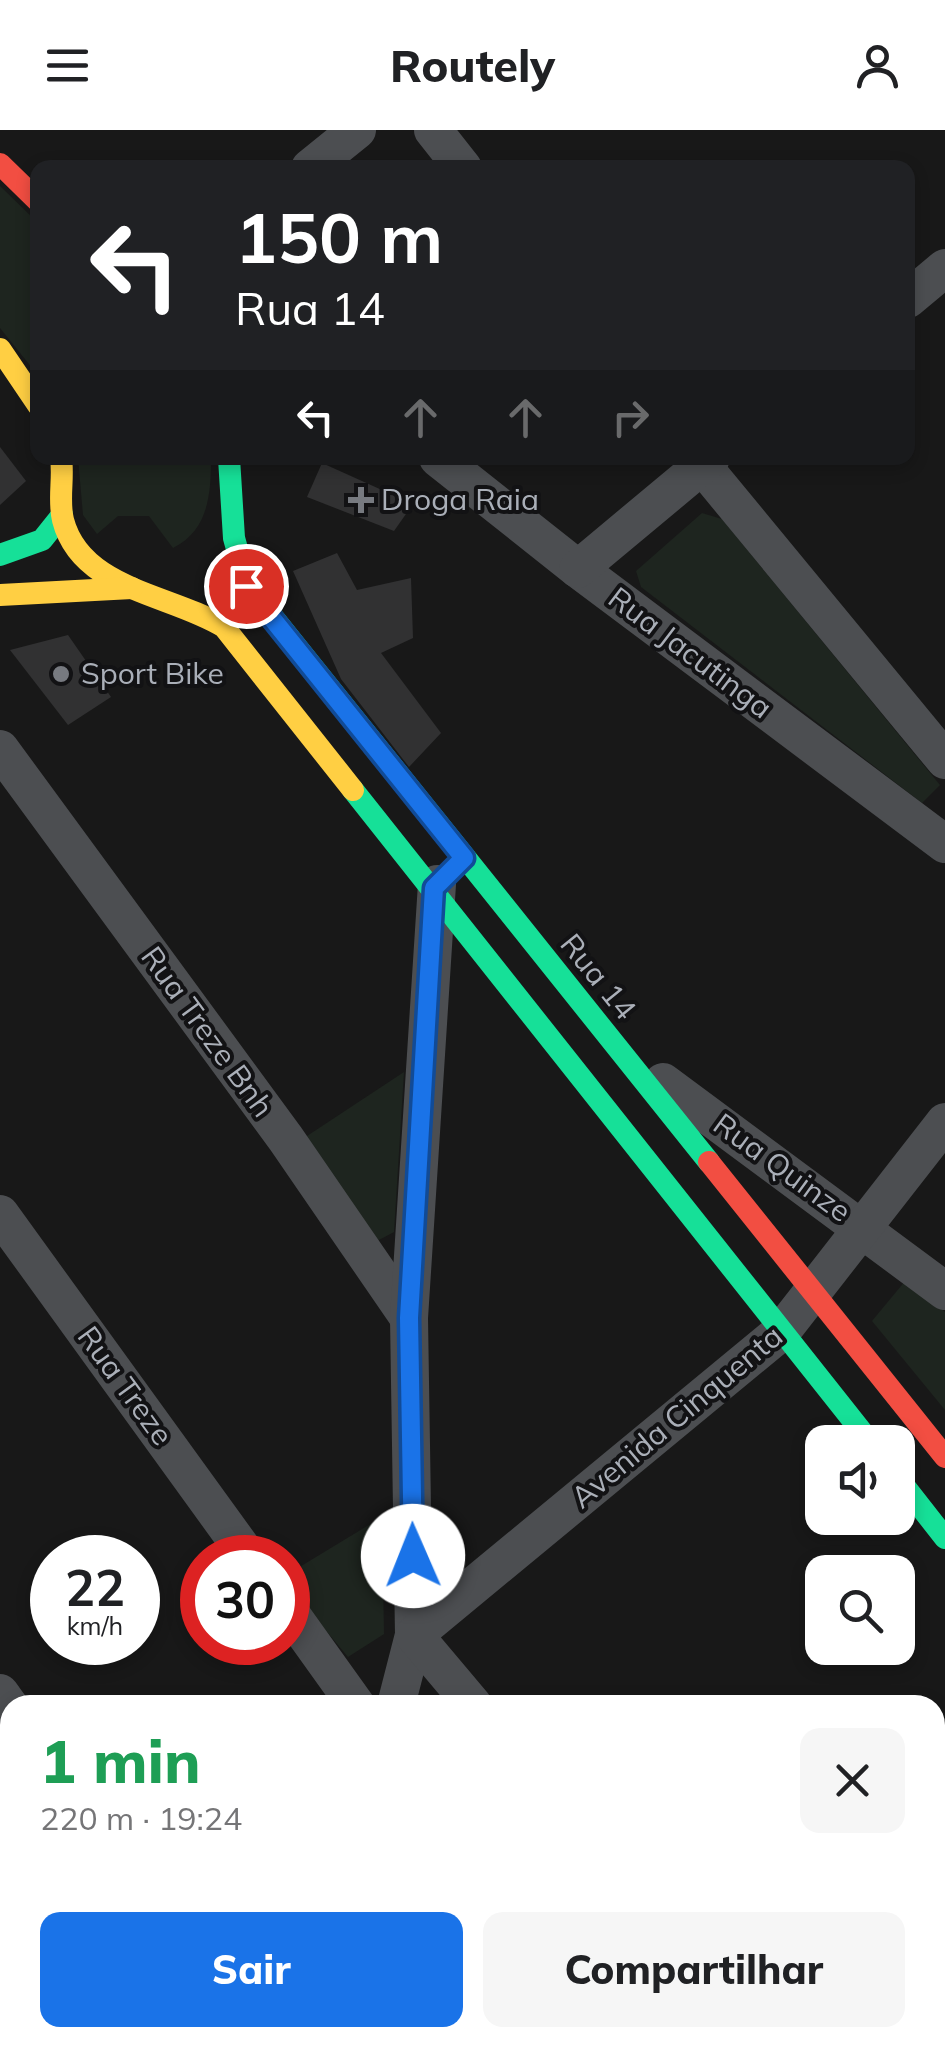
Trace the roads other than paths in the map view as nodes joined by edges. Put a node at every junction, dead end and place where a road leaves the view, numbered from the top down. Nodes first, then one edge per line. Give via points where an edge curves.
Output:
1 (357, 130) edge
2 (433, 130) edge
3 (0, 151) edge
4 (320, 160) edge
5 (457, 160) edge
6 (0, 164) edge
7 (30, 168) edge
8 (30, 193) edge
9 (945, 268) edge
10 (915, 292) edge
11 (0, 350) edge
12 (30, 393) edge
13 (62, 465) edge
14 (229, 465) edge
15 (240, 465) edge
16 (447, 465) edge
17 (697, 465) edge
18 (707, 465) edge
19 (230, 493) junction
20 (62, 514) junction
21 (229, 522) junction
22 (214, 553) dead end
23 (0, 555) edge
24 (578, 569) junction
25 (176, 582) dead end
26 (141, 588) junction
27 (0, 595) edge
28 (0, 748) edge
29 (945, 760) edge
30 (945, 844) edge
31 (464, 858) junction
32 (434, 888) junction
33 (616, 1048) junction
34 (945, 1122) edge
35 (0, 1214) edge
36 (864, 1228) junction
37 (945, 1291) edge
38 (815, 1292) junction
39 (409, 1318) junction
40 (782, 1332) junction
41 (856, 1425) edge
42 (945, 1457) edge
43 (915, 1500) edge
44 (232, 1535) edge
45 (945, 1538) edge
46 (414, 1635) junction
47 (310, 1641) edge
48 (349, 1695) edge
49 (399, 1695) edge
50 (465, 1695) edge

1 - 4 street
2 - 5 street
3 - 7 street
6 - 8 street
9 - 10 street
11 - 12 street
13 - 20 street
14 - 19 street, Rua 14
15 - 19 street
16 - 24 street, Rua Jacutinga
17 - 24 street
18 - 29 street
19 - 21 street, Rua 14
20 - 23 street via 42,540
20 - 26 street via 70,542 88,566 113,582
21 - 22 street, Rua 14
21 - 31 street, Rua 14 via 246,586
24 - 30 street, Rua Jacutinga
25 - 26 street
26 - 27 street
26 - 32 street via 181,600 224,627
28 - 39 street, Rua Treze Bnh
31 - 32 street
31 - 33 street, Rua 14
32 - 39 street
32 - 40 street
33 - 36 street, Rua Quinze
33 - 38 street, Rua 14
34 - 36 street, Avenida Cinquenta
35 - 44 street, Rua Treze
36 - 37 street, Rua Quinze
36 - 38 street, Avenida Cinquenta
38 - 40 street, Avenida Cinquenta
38 - 42 street, Rua 14
39 - 46 street
40 - 41 street
40 - 46 street, Avenida Cinquenta
43 - 45 street
46 - 49 street
46 - 50 street
47 - 48 street

